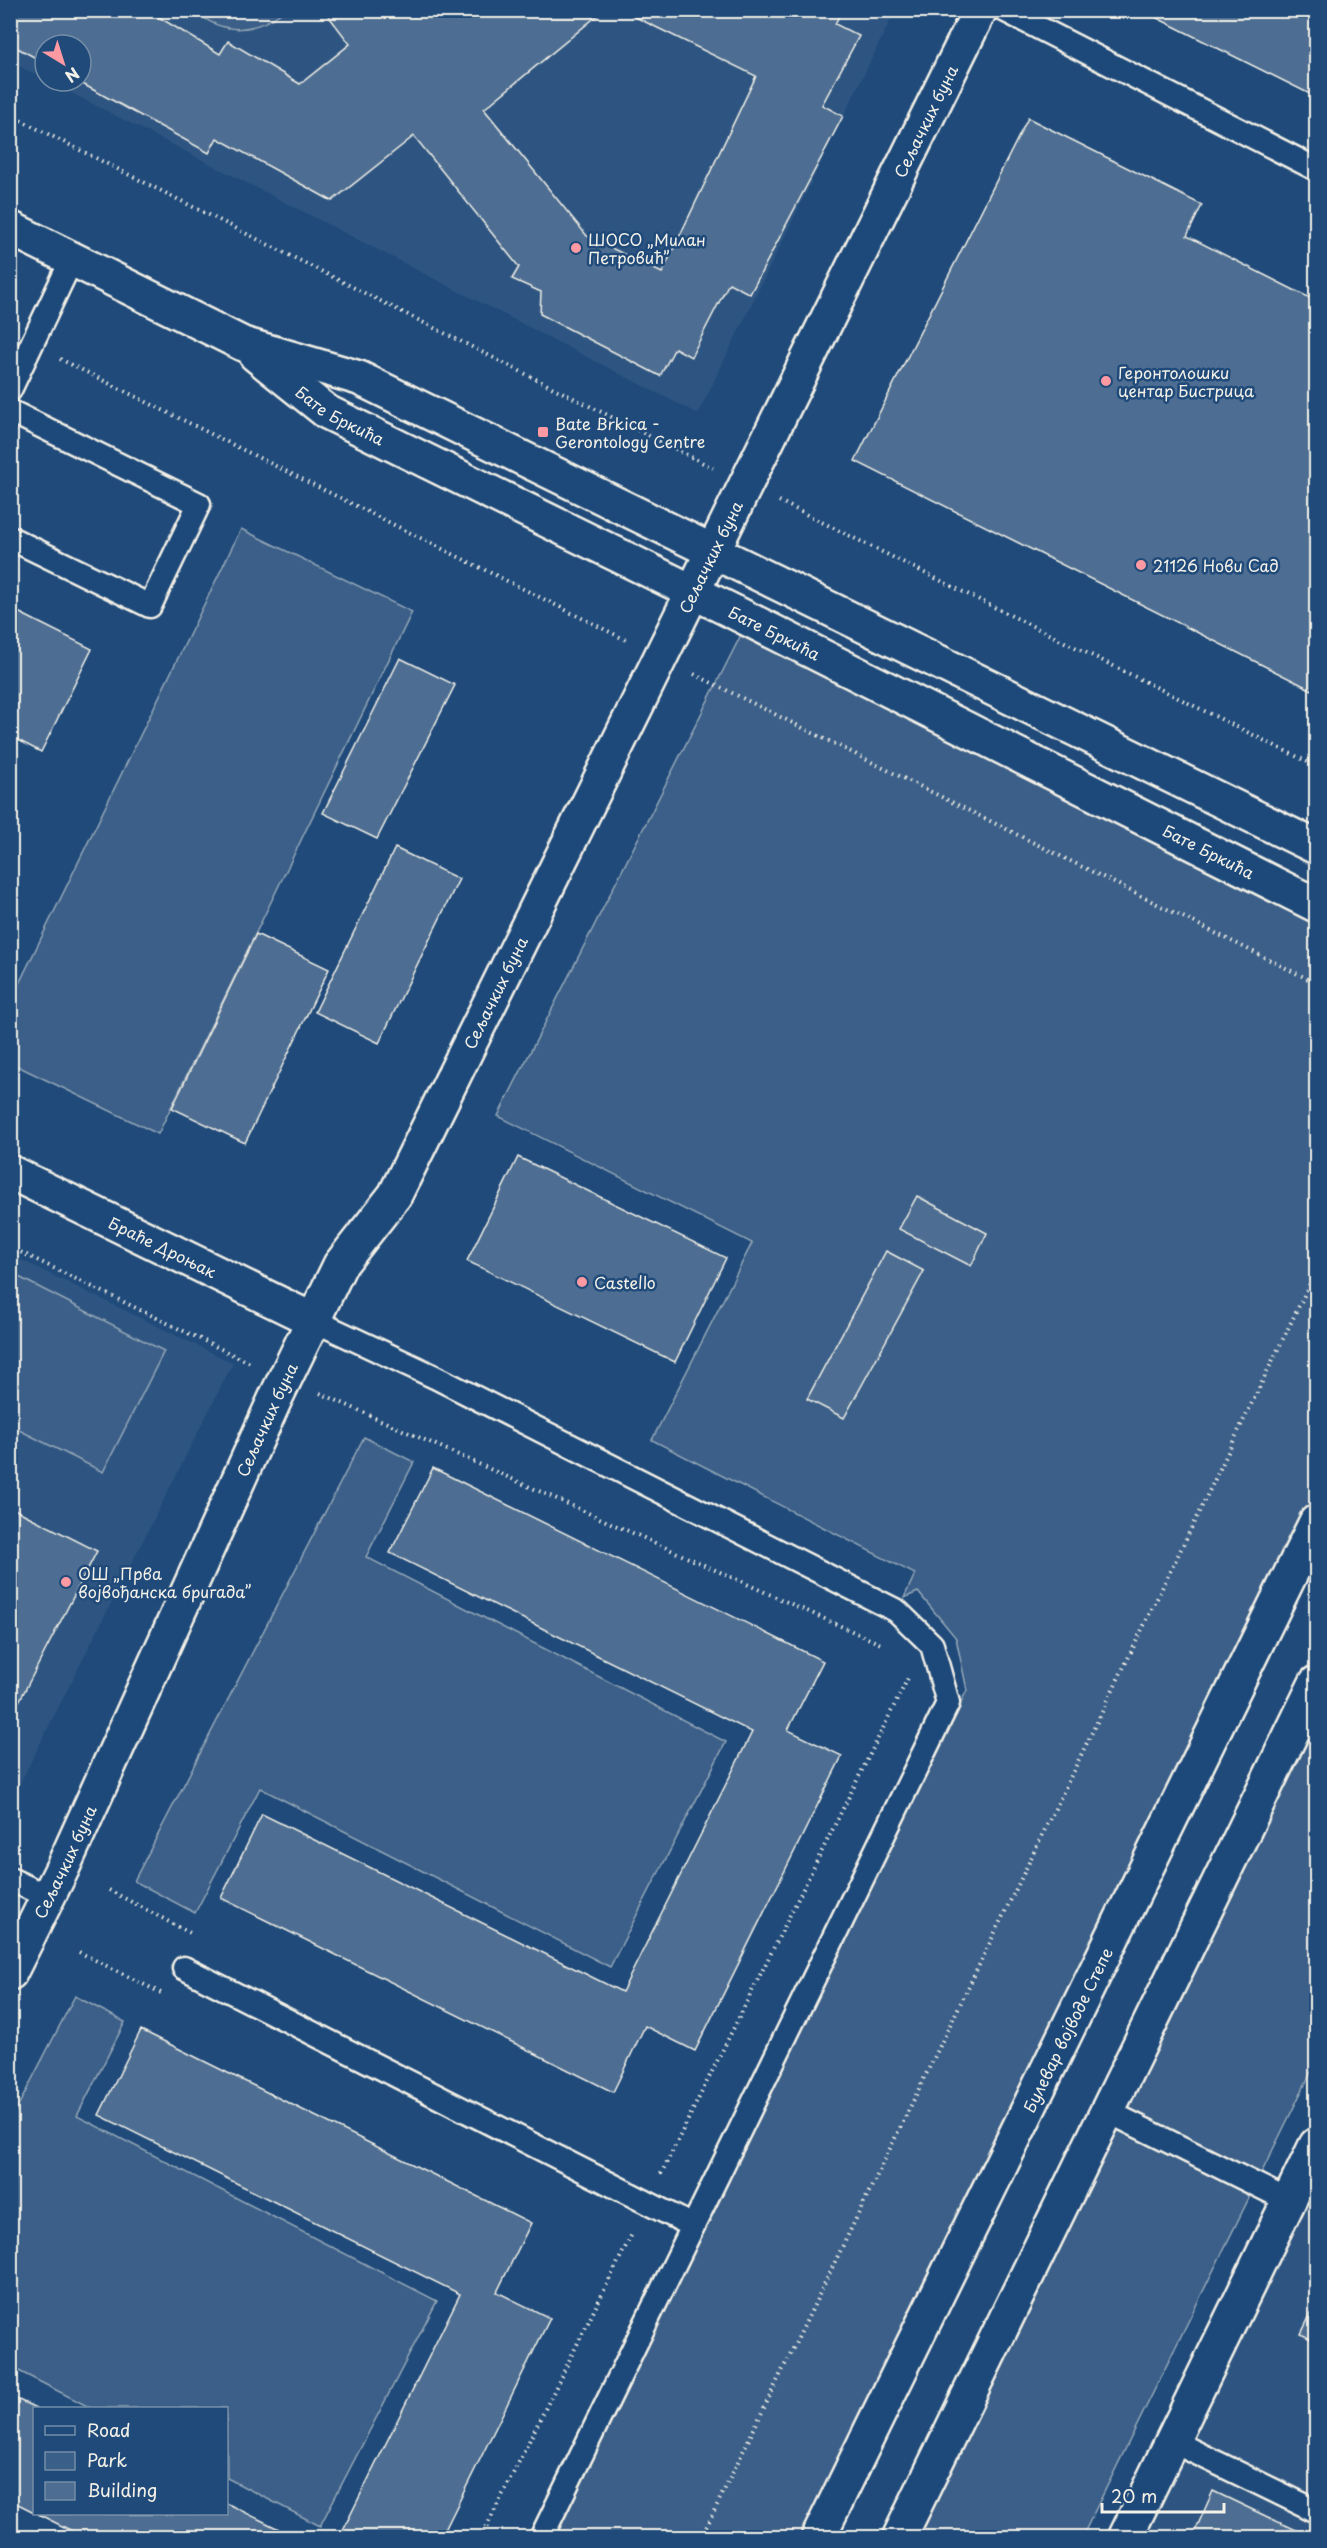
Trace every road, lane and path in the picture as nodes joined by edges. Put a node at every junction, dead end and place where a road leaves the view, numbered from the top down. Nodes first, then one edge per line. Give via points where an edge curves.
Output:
1 (980, 10) edge
2 (1004, 10) edge
3 (10, 116) edge
4 (1317, 169) edge
5 (10, 228) edge
6 (72, 259) junction
7 (243, 344) junction
8 (10, 390) edge
9 (10, 411) edge
10 (746, 484) junction
11 (10, 538) edge
12 (712, 551) junction
13 (693, 592) junction
14 (1317, 766) edge
15 (1317, 848) edge
16 (1317, 905) edge
17 (10, 1172) edge
18 (10, 1247) edge
19 (1317, 1271) edge
20 (313, 1320) junction
21 (287, 1377) junction
22 (1317, 1522) edge
23 (885, 1646) dead end
24 (912, 1671) dead end
25 (1317, 1683) edge
26 (10, 1879) edge
27 (109, 1890) dead end
28 (48, 1897) junction
29 (79, 1952) dead end
30 (183, 1968) junction
31 (10, 1973) edge
32 (1107, 2111) junction
33 (1317, 2145) edge
34 (1289, 2201) junction
35 (647, 2202) junction
36 (693, 2226) junction
37 (1172, 2441) junction
38 (1317, 2511) edge
39 (481, 2538) edge
40 (541, 2538) edge
41 (701, 2538) edge
42 (818, 2538) edge
43 (899, 2538) edge
44 (1125, 2538) edge

1 - 10 street, Сељачких буна
2 - 4 lane
3 - 10 path
5 - 6 street, Бате Бркића
6 - 7 street, Бате Бркића
6 - 8 lane
7 - 12 street, Бате Бркића via 359,378
7 - 13 street, Бате Бркића via 327,412
9 - 11 lane via 199,504 150,606
10 - 12 street, Сељачких буна
10 - 14 path
12 - 13 street, Сељачких буна
12 - 15 street, Бате Бркића
13 - 16 street, Бате Бркића
13 - 20 street, Сељачких буна via 395,1195 340,1265
17 - 20 street, Браће Дроњак
18 - 21 path via 241,1359
19 - 41 path
20 - 21 street, Сељачких буна
20 - 36 lane via 435,1377 897,1611 932,1645 948,1703
21 - 23 path
21 - 28 street, Сељачких буна
22 - 42 street, Булевар војводе Степе
24 - 35 path
25 - 32 street
26 - 28 lane
27 - 30 path via 198,1938
28 - 31 street, Сељачких буна
29 - 30 path via 169,1997
30 - 35 lane
32 - 34 lane
32 - 43 street
33 - 34 street
34 - 37 street
35 - 36 lane
35 - 39 path
36 - 40 lane
37 - 38 lane
37 - 44 street

